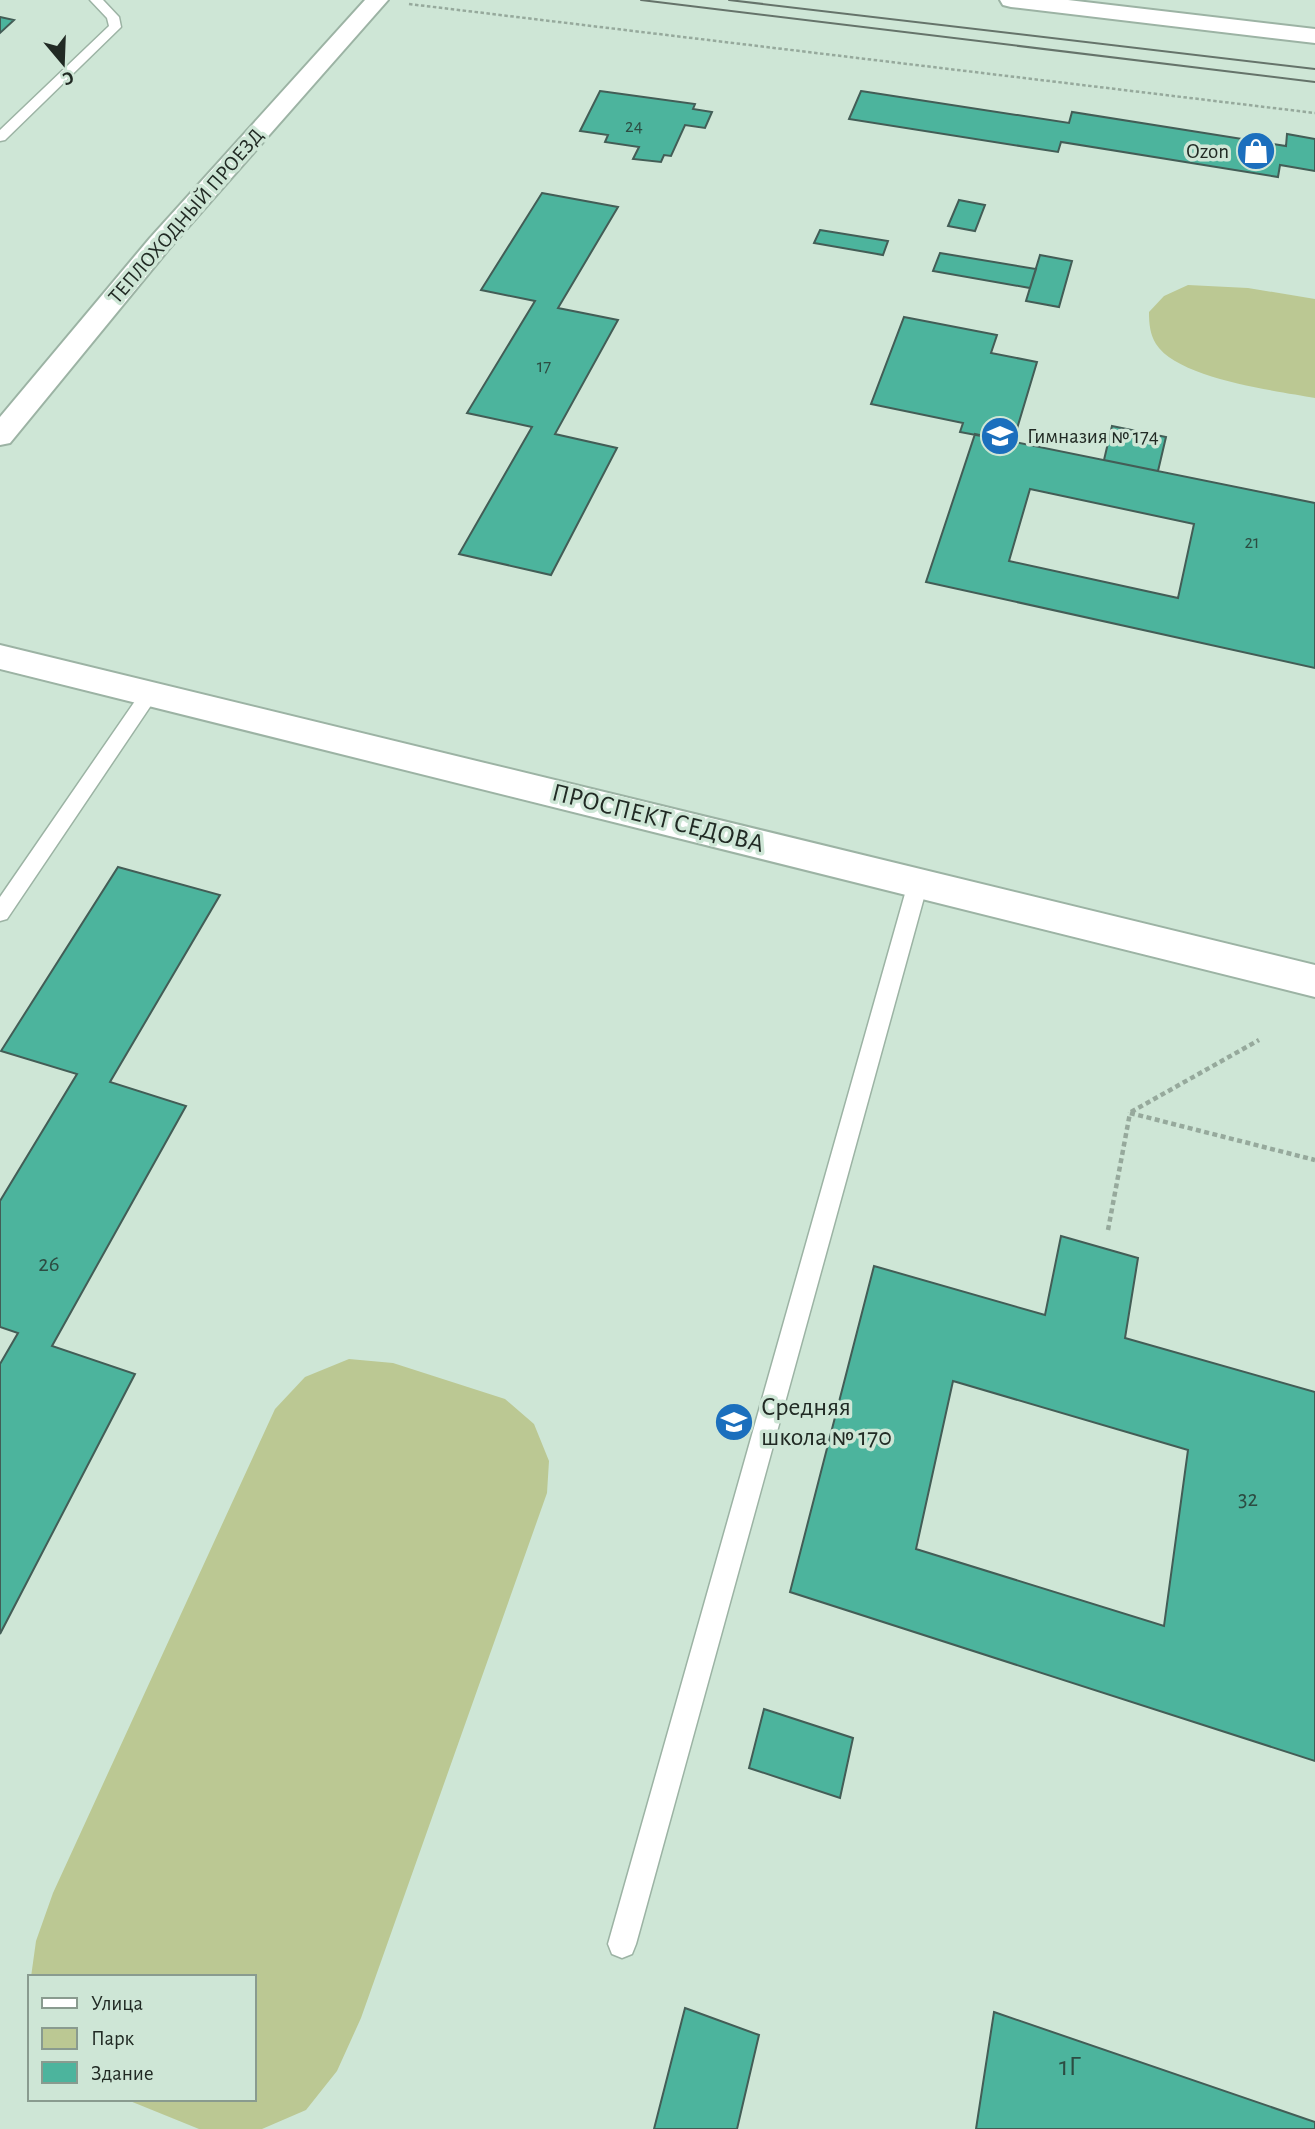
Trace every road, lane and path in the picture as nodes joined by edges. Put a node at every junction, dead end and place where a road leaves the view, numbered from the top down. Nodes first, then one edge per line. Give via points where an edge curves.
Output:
1 (96, 0) edge
2 (1011, 0) edge
3 (388, 2) edge
4 (1315, 36) edge
5 (1315, 113) edge
6 (0, 137) edge
7 (0, 436) edge
8 (0, 657) edge
9 (150, 693) junction
10 (918, 883) junction
11 (0, 913) edge
12 (1315, 981) edge
13 (1259, 1040) dead end
14 (1130, 1113) junction
15 (1315, 1160) edge
16 (1108, 1230) dead end
17 (622, 1944) dead end

1 - 6 lane via 113,17 115,27
2 - 4 street
3 - 5 path
3 - 7 street, ТЕПЛОХОДНЫЙ ПРОЕЗД via 159,244
8 - 9 street, ПРОСПЕКТ СЕДОВА
9 - 10 street, ПРОСПЕКТ СЕДОВА
9 - 11 lane
10 - 12 street, ПРОСПЕКТ СЕДОВА
10 - 17 lane
13 - 14 path
14 - 15 path
14 - 16 path

